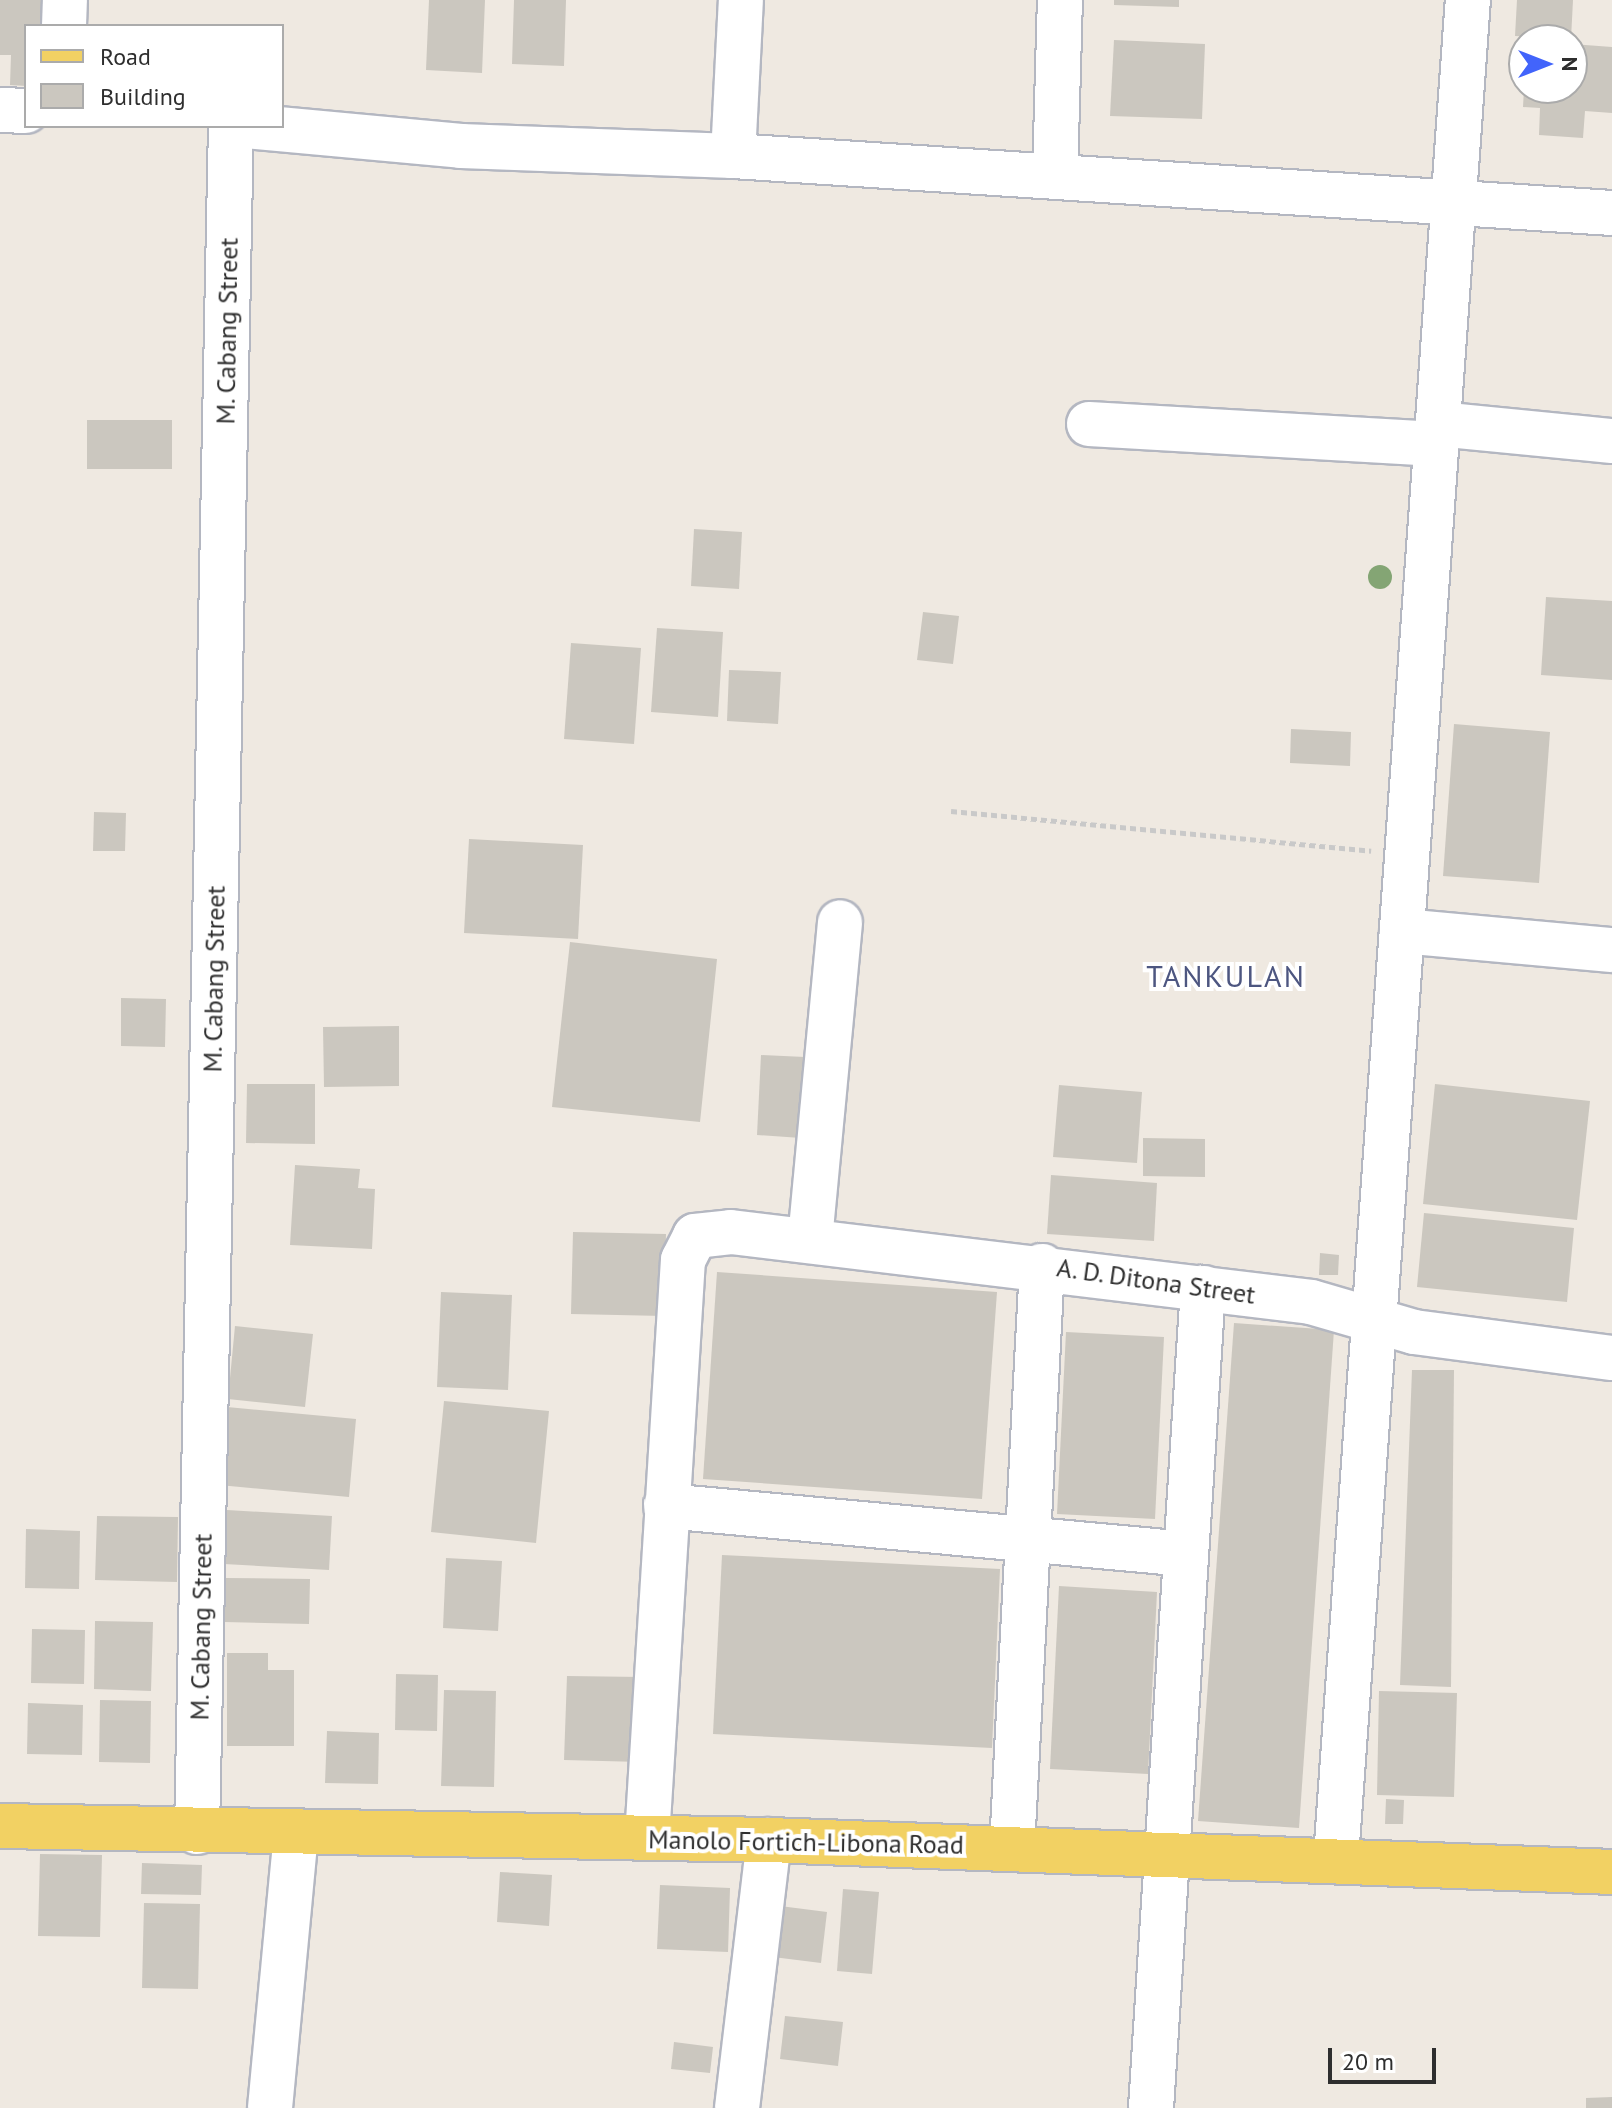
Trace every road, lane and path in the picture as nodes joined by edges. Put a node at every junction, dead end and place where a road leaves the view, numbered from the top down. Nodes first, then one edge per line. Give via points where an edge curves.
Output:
1 (65, 0) edge
2 (741, 0) edge
3 (1060, 0) edge
4 (1468, 0) edge
5 (64, 24) edge
6 (0, 110) edge
7 (24, 111) edge
8 (231, 128) edge
9 (268, 128) edge
10 (733, 156) junction
11 (1055, 176) junction
12 (1454, 200) junction
13 (1612, 213) edge
14 (1089, 424) dead end
15 (1437, 434) junction
16 (1612, 441) edge
17 (951, 811) dead end
18 (1408, 853) junction
19 (840, 922) dead end
20 (1402, 931) junction
21 (1612, 950) edge
22 (810, 1240) junction
23 (1042, 1266) junction
24 (1203, 1288) junction
25 (1372, 1319) junction
26 (1612, 1358) edge
27 (666, 1506) junction
28 (1027, 1538) junction
29 (1186, 1554) junction
30 (0, 1826) edge
31 (197, 1832) junction
32 (296, 1833) junction
33 (647, 1838) junction
34 (769, 1840) junction
35 (1012, 1848) junction
36 (1168, 1853) junction
37 (1336, 1858) junction
38 (1612, 1872) edge
39 (270, 2108) edge
40 (737, 2108) edge
41 (1151, 2108) edge

1 - 5 street
2 - 10 street
3 - 11 street
4 - 12 street
6 - 7 street
8 - 31 street, M. Cabang Street
9 - 10 street via 461,146
10 - 11 street
11 - 12 street
12 - 13 street
12 - 15 street
14 - 15 street
15 - 16 street
15 - 18 street
17 - 18 path
18 - 20 street
19 - 22 street
20 - 21 street
20 - 25 street
22 - 23 street, A. D. Ditona Street
22 - 27 street, A. D. Ditona Street via 695,1236 683,1260
23 - 24 street, A. D. Ditona Street
23 - 28 street
24 - 25 street, A. D. Ditona Street via 1311,1302
24 - 29 street
25 - 26 street, A. D. Ditona Street via 1444,1337
25 - 37 street
27 - 28 street
27 - 33 street
28 - 29 street
28 - 35 street
29 - 36 street
30 - 31 main road, Manolo Fortich-Libona Road
31 - 32 main road, Manolo Fortich-Libona Road
32 - 33 main road, Manolo Fortich-Libona Road
32 - 39 street
33 - 34 main road, Manolo Fortich-Libona Road
34 - 35 main road, Manolo Fortich-Libona Road
34 - 40 street
35 - 36 main road, Manolo Fortich-Libona Road
36 - 37 main road, Manolo Fortich-Libona Road
36 - 41 street
37 - 38 main road, Manolo Fortich-Libona Road

